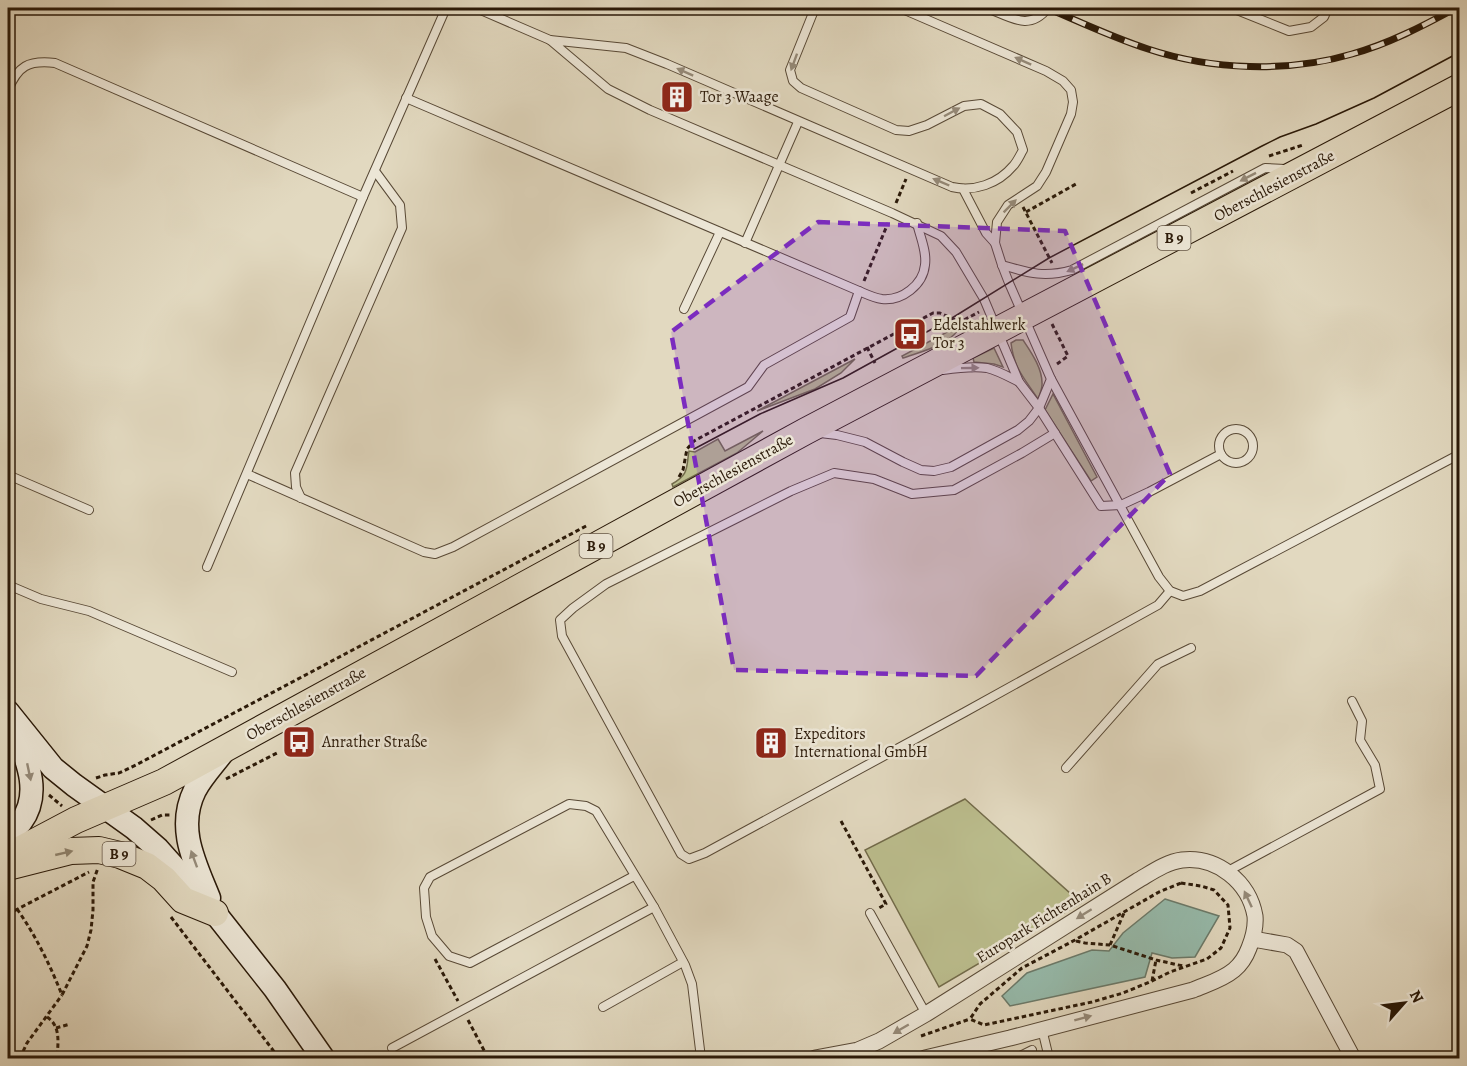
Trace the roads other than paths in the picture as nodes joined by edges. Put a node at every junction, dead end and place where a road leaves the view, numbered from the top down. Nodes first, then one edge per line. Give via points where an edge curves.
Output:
1 (446, 8) edge
2 (476, 8) edge
3 (815, 8) edge
4 (900, 8) edge
5 (987, 8) edge
6 (1048, 8) edge
7 (1232, 8) edge
8 (1328, 8) edge
9 (550, 40) junction
10 (1460, 87) edge
11 (8, 90) edge
12 (406, 98) junction
13 (798, 122) junction
14 (780, 164) junction
15 (1304, 170) junction
16 (375, 171) junction
17 (963, 189) junction
18 (363, 197) junction
19 (916, 224) junction
20 (720, 232) junction
21 (745, 243) junction
22 (995, 243) junction
23 (1002, 265) junction
24 (859, 291) junction
25 (684, 309) dead end
26 (1033, 312) junction
27 (992, 320) junction
28 (918, 372) junction
29 (1052, 379) junction
30 (1019, 382) junction
31 (1039, 408) junction
32 (806, 431) junction
33 (1055, 433) junction
34 (1221, 454) junction
35 (1460, 454) edge
36 (247, 474) junction
37 (8, 475) edge
38 (301, 498) junction
39 (1121, 505) junction
40 (89, 510) dead end
41 (207, 567) dead end
42 (8, 585) edge
43 (1170, 591) junction
44 (1191, 648) dead end
45 (232, 672) dead end
46 (1352, 701) dead end
47 (9, 714) edge
48 (227, 747) junction
49 (1066, 768) dead end
50 (105, 808) junction
51 (8, 835) edge
52 (8, 856) edge
53 (8, 867) edge
54 (1228, 871) junction
55 (634, 876) junction
56 (654, 907) junction
57 (870, 913) road end
58 (215, 914) junction
59 (1253, 939) junction
60 (683, 962) junction
61 (603, 1007) dead end
62 (926, 1014) junction
63 (1042, 1029) junction
64 (392, 1048) dead end
65 (1032, 1050) dead end
66 (838, 1057) edge
67 (323, 1059) edge
68 (701, 1059) edge
69 (815, 1059) edge
70 (925, 1059) edge
71 (1016, 1059) edge
72 (1049, 1059) edge
73 (1353, 1059) edge

1 - 12 lane
2 - 9 lane
3 -> 17 lane via 790,70 793,81 801,88 896,130 909,131 964,106 981,104 1000,114 1017,132 1023,150 1013,166 978,188
22 -> 4 lane via 997,222 1008,204 1037,186 1046,172 1071,114 1071,90 1046,71
5 - 6 lane via 1023,22
7 - 8 lane via 1290,31 1311,27 1324,17
13 -> 9 lane via 626,48
9 - 14 lane via 608,89
10 - 15 main road, Oberschlesienstraße / B 9
11 - 18 lane via 14,76 26,65 40,61 55,63
12 - 16 lane
12 - 20 lane
13 - 14 lane
17 -> 13 lane
14 - 19 lane
14 - 21 lane
15 -> 23 lane via 1265,168 1072,270 1042,275
15 - 26 main road, Oberschlesienstraße / B 9
16 - 18 lane
16 - 38 lane via 400,205 402,228 295,473
17 - 22 lane
18 - 36 lane
19 - 24 lane via 926,266 920,283 894,298 881,299
19 - 27 lane via 941,236 956,252
20 - 21 lane
20 - 25 lane
21 - 24 lane
22 - 23 lane
23 - 26 lane
24 - 38 lane via 850,317 764,364 748,387 435,554
26 - 27 main road, Oberschlesienstraße / B 9
26 - 29 lane
27 - 28 main road, Oberschlesienstraße / B 9
27 - 30 lane
28 -> 30 lane via 986,368
28 - 32 main road, Oberschlesienstraße / B 9
29 - 31 lane
29 - 39 lane
30 - 31 lane
31 - 32 lane via 1018,430 951,467 934,471 921,470 865,442
31 - 33 lane
32 - 48 main road, Oberschlesienstraße / B 9
33 - 39 lane via 1101,506
33 - 43 lane via 954,489 912,494 874,479 834,473 606,584 560,620 562,636 681,855 689,859 705,853 1158,605
34 - 34 lane via 1221,440 1230,431 1241,430 1253,442 1251,454 1243,462 1234,463
34 - 39 lane
35 - 43 lane via 1200,591 1183,596
36 - 38 lane
36 - 41 lane
37 - 40 lane
39 - 43 lane
42 - 45 lane via 41,599 89,611
44 - 49 lane via 1158,664
46 - 54 lane via 1362,721 1360,740 1375,765 1380,789
47 - 50 main road via 53,768
47 -> 51 main road via 30,773 32,793 21,822
48 - 50 main road, Oberschlesienstraße / B 9 via 164,782
58 -> 48 main road via 191,853 187,816 196,789
50 - 52 main road, Oberschlesienstraße / B 9
50 - 58 main road via 158,849
53 -> 58 main road, B 9 via 71,851 99,850 147,866 183,900
59 -> 54 street via 1255,917 1250,902
54 -> 62 street, Europark Fichtenhain B via 1200,860 1163,866
55 - 55 lane via 596,811 569,804 430,877 424,888 426,917 432,936 449,956 470,963
55 - 56 lane
56 - 60 lane
56 - 64 lane
57 - 62 lane
58 - 67 main road via 275,989
63 -> 59 street via 1220,980 1235,969
59 - 73 street via 1287,945 1296,951
60 - 61 lane
60 - 68 lane via 692,984
62 -> 66 street, Europark Fichtenhain B via 879,1041
63 - 70 street
63 - 72 lane
65 - 71 lane
66 - 69 street, Europark Fichtenhain B

